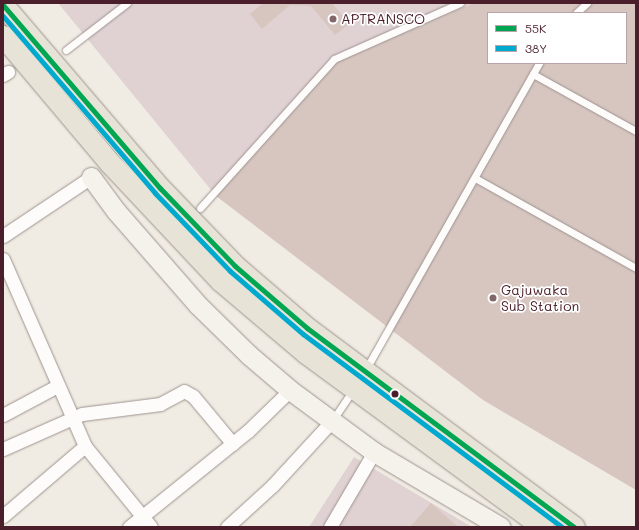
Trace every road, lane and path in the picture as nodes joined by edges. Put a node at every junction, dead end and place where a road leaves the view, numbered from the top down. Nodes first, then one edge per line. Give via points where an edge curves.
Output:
1 (127, 3) edge
2 (460, 3) edge
3 (587, 3) edge
4 (3, 5) edge
5 (577, 12) edge
6 (3, 36) edge
7 (66, 50) dead end
8 (538, 64) edge
9 (533, 74) junction
10 (636, 131) edge
11 (91, 177) joint
12 (475, 178) junction
13 (200, 208) dead end
14 (3, 236) edge
15 (3, 259) edge
16 (636, 268) edge
17 (359, 380) junction
18 (58, 386) junction
19 (290, 390) junction
20 (3, 415) edge
21 (71, 418) junction
22 (331, 422) junction
23 (233, 444) junction
24 (85, 446) junction
25 (3, 449) edge
26 (374, 452) junction
27 (3, 516) edge
28 (142, 516) junction
29 (129, 527) edge
30 (151, 527) edge
31 (227, 527) edge
32 (330, 527) edge
33 (501, 527) edge
34 (543, 527) edge
35 (574, 527) edge

1 - 7 lane
2 - 13 lane via 334,59
3 - 5 lane
4 - 17 main road via 204,236
6 - 17 main road via 110,163 221,281 266,321
8 - 9 lane
9 - 10 lane
9 - 12 lane
11 - 14 street
11 - 19 street via 116,211 198,304 249,355
12 - 16 lane
12 - 17 lane
15 - 18 street
17 - 22 lane
17 - 34 main road
17 - 35 main road
18 - 20 street
18 - 21 street
19 - 22 street
19 - 23 street
21 - 23 street via 98,411 160,404 184,391 193,396
21 - 24 street
21 - 25 street
22 - 26 street
22 - 31 street via 273,485
23 - 28 street
24 - 27 street
24 - 28 street
26 - 32 street
26 - 33 street
28 - 29 street
28 - 30 street

